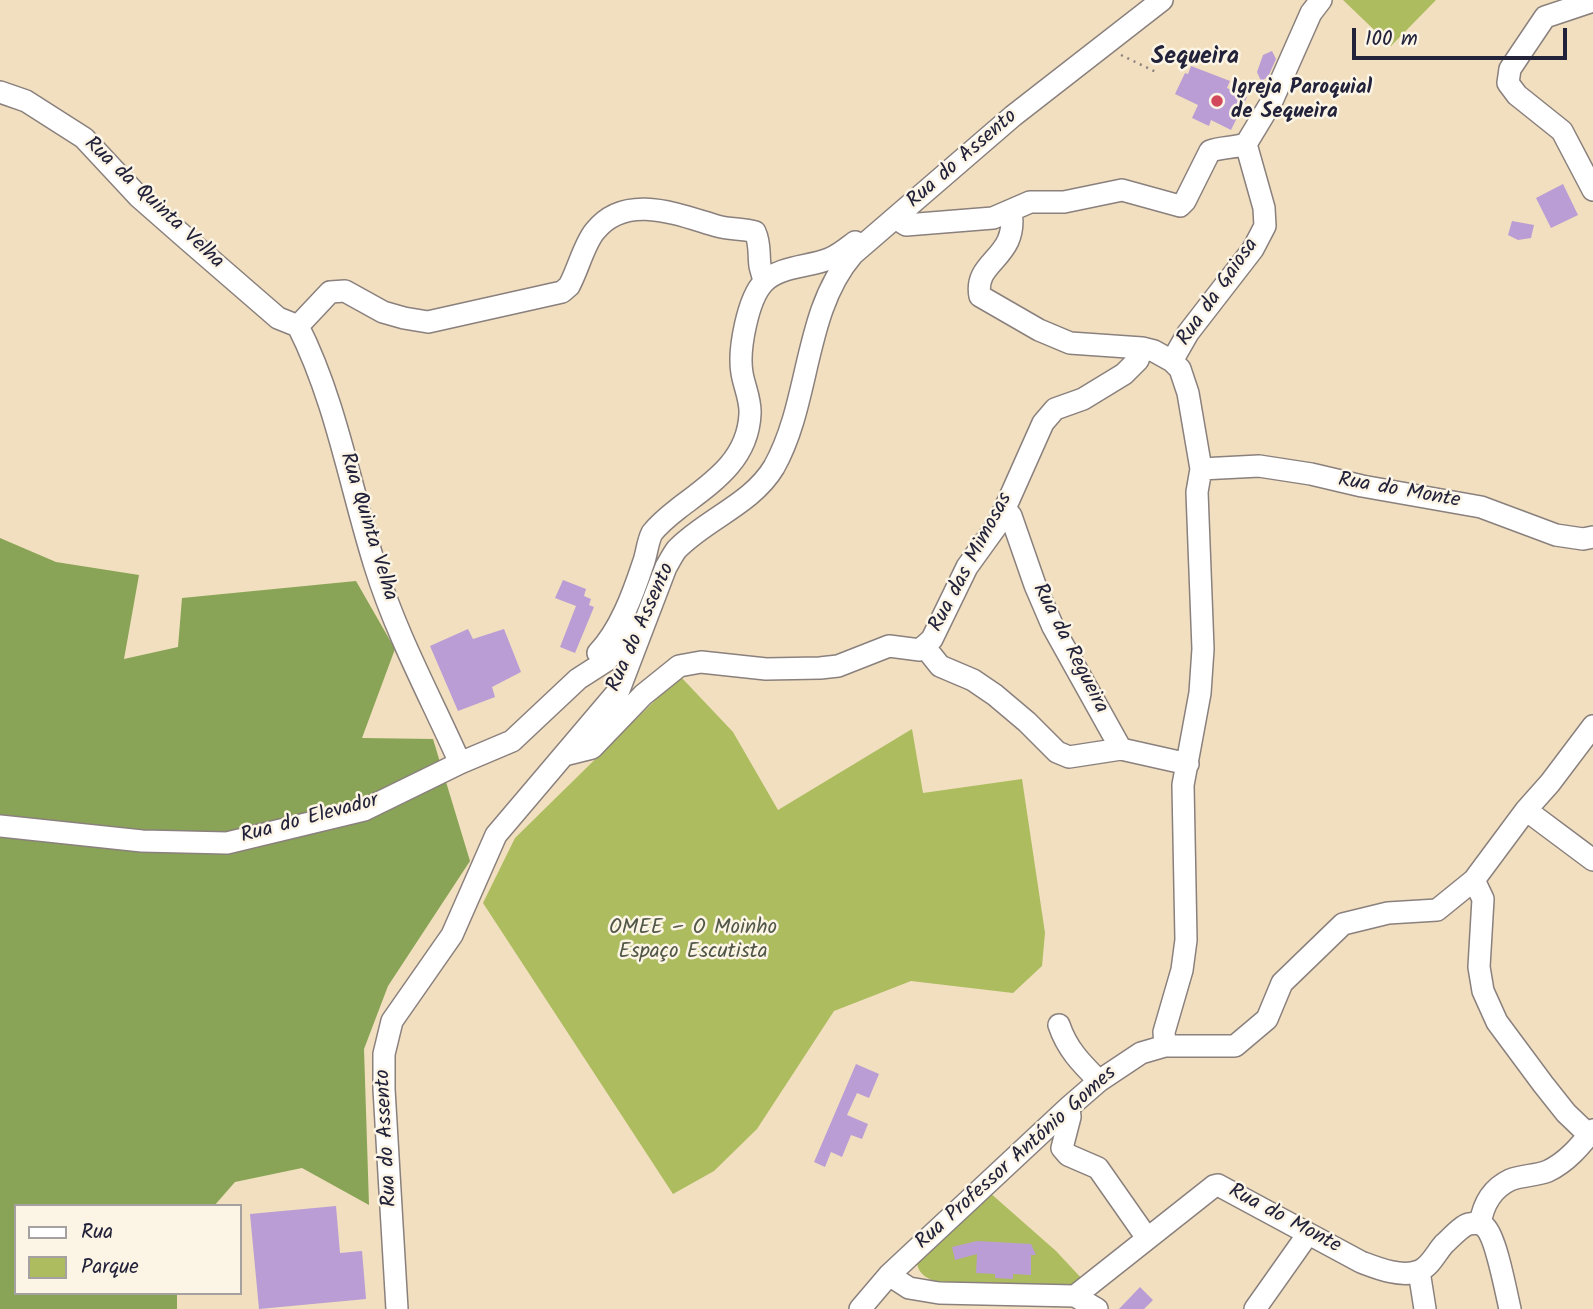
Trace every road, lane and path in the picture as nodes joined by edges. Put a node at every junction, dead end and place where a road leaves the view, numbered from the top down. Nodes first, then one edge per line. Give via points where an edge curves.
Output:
1 (1162, 0) edge
2 (1321, 0) edge
3 (1593, 1) edge
4 (1102, 46) junction
5 (1158, 73) dead end
6 (0, 92) edge
7 (1246, 144) junction
8 (1593, 190) edge
9 (1011, 211) junction
10 (892, 221) junction
11 (765, 280) junction
12 (298, 326) junction
13 (1142, 348) junction
14 (1172, 361) junction
15 (1201, 469) junction
16 (1005, 508) junction
17 (1593, 537) edge
18 (646, 620) junction
19 (924, 646) junction
20 (588, 673) junction
21 (1593, 726) edge
22 (1121, 750) junction
23 (564, 755) junction
24 (460, 763) junction
25 (1186, 775) junction
26 (1526, 810) junction
27 (0, 826) edge
28 (1593, 860) edge
29 (1474, 880) junction
30 (1059, 1025) dead end
31 (1165, 1046) junction
32 (1099, 1081) junction
33 (1069, 1107) junction
34 (1591, 1132) edge
35 (1480, 1224) junction
36 (1308, 1234) junction
37 (1147, 1238) junction
38 (1419, 1271) junction
39 (889, 1275) junction
40 (1075, 1296) junction
41 (397, 1309) edge
42 (860, 1309) edge
43 (1097, 1309) edge
44 (1255, 1309) edge
45 (1425, 1309) edge
46 (1510, 1309) edge

1 - 4 street, Rua do Assento
2 - 7 street
3 - 8 street via 1545,17 1510,69 1508,83 1562,131
4 - 5 path
4 - 10 street, Rua do Assento
6 - 12 street, Rua da Quinta Velha via 26,101 84,138 139,197 278,318
7 - 9 street via 1210,151 1180,206 1122,190 1064,202 1030,202
7 - 14 street, Rua da Gaiosa via 1265,226
9 - 10 street via 993,218 906,225
9 - 13 street via 1010,239 981,274 980,296 1070,343
10 - 11 street via 876,226 827,259
10 - 18 street, Rua do Assento via 838,272 774,467 760,486 677,550
11 - 12 street via 759,270 755,232 721,228 655,209 628,211 594,232 562,292 428,322 383,312 345,291 330,292
11 - 20 street via 756,293 741,348 750,415 743,443 722,476 653,533 617,627 590,662
12 - 24 street, Rua Quinta Velha via 345,454 376,567
13 - 14 street
13 - 16 street, Rua das Mimosas via 1138,360 1124,374 1083,399 1055,409 1043,423
14 - 15 street via 1180,369 1188,393
15 - 17 street, Rua do Monte via 1259,466 1298,472 1481,507 1556,534
15 - 25 street via 1197,492 1203,649
16 - 19 street, Rua das Mimosas
16 - 22 street, Rua da Regueira via 1053,627
18 - 20 street, Rua do Elevador
18 - 23 street, Rua do Assento via 619,690
19 - 22 street via 940,666 995,695 1057,752 1069,757
19 - 23 street, Rua das Mimosas via 920,650 889,646 838,666 820,668 766,669 701,662 679,666 643,695 592,748
20 - 24 street, Rua do Elevador via 512,741
21 - 26 street, Rua Professor António Gomes
22 - 25 street
23 - 41 street, Rua do Assento via 496,835 452,935 392,1021 384,1054 384,1089
24 - 27 street, Rua do Elevador via 364,810 227,843 142,841
25 - 31 street via 1186,940 1164,1032
26 - 28 street
26 - 29 street, Rua Professor António Gomes
29 - 31 street, Rua Professor António Gomes via 1437,910 1388,914 1343,925 1282,983 1267,1019 1235,1046
29 - 34 street via 1483,899 1479,967 1483,991 1497,1022 1566,1113
30 - 32 street via 1065,1043
31 - 32 street, Rua Professor António Gomes via 1141,1053
32 - 33 street, Rua Professor António Gomes
33 - 37 street via 1062,1149 1098,1168
33 - 39 street, Rua Professor António Gomes
34 - 35 street via 1570,1157 1550,1170 1510,1180 1497,1190 1483,1207
35 - 38 street via 1464,1226
35 - 46 street via 1489,1233
36 - 37 street, Rua do Monte via 1218,1185
36 - 38 street, Rua do Monte via 1380,1269
36 - 44 street
37 - 40 street, Rua do Monte
38 - 45 street
39 - 40 street via 909,1287 939,1293
39 - 42 street, Rua Professor António Gomes
40 - 43 street

